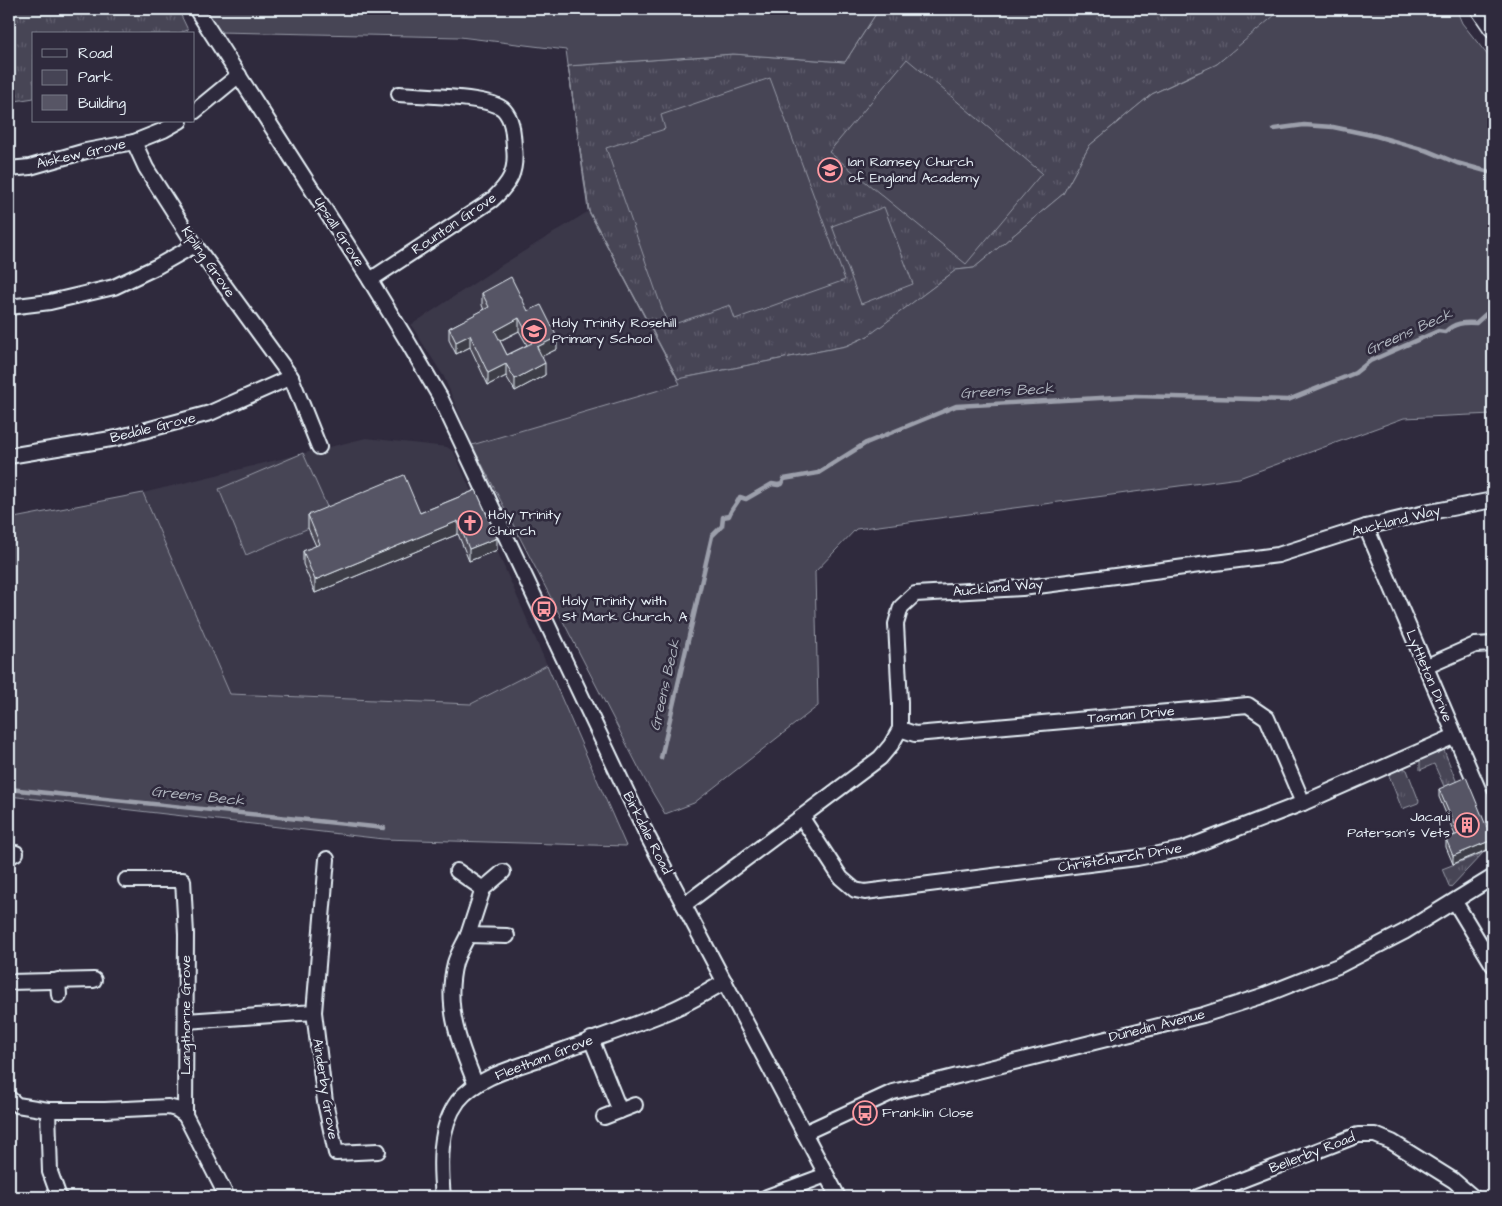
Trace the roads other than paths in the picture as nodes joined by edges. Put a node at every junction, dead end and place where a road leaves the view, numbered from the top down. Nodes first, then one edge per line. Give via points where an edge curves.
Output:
1 (196, 9) edge
2 (1480, 9) edge
3 (1493, 28) edge
4 (239, 76) junction
5 (399, 95) dead end
6 (195, 111) edge
7 (178, 122) edge
8 (134, 142) junction
9 (9, 169) edge
10 (195, 244) junction
11 (370, 280) junction
12 (9, 307) edge
13 (291, 377) junction
14 (319, 447) dead end
15 (9, 456) edge
16 (470, 461) joint
17 (1493, 500) edge
18 (1366, 527) junction
19 (1493, 644) edge
20 (1425, 667) junction
21 (900, 729) junction
22 (1455, 736) junction
23 (1303, 803) junction
24 (802, 818) junction
25 (1493, 824) edge
26 (327, 859) dead end
27 (457, 871) dead end
28 (502, 872) dead end
29 (1493, 877) edge
30 (126, 880) dead end
31 (483, 889) junction
32 (1455, 902) junction
33 (684, 904) junction
34 (468, 935) junction
35 (507, 936) dead end
36 (1493, 965) edge
37 (58, 980) junction
38 (94, 980) dead end
39 (9, 982) edge
40 (725, 982) junction
41 (59, 995) dead end
42 (314, 1012) junction
43 (186, 1021) junction
44 (592, 1039) junction
45 (476, 1085) junction
46 (9, 1098) edge
47 (635, 1105) dead end
48 (48, 1110) junction
49 (620, 1111) junction
50 (185, 1115) junction
51 (604, 1117) dead end
52 (804, 1133) junction
53 (378, 1151) dead end
54 (826, 1175) junction
55 (59, 1197) edge
56 (227, 1197) edge
57 (443, 1197) edge
58 (767, 1197) edge
59 (838, 1197) edge
60 (1198, 1197) edge
61 (1473, 1197) edge

1 - 4 street, Upsall Grove
2 - 3 street
4 - 6 street
4 - 11 street, Upsall Grove
5 - 11 street, Rounton Grove via 485,100 503,109 511,121 516,159 513,174 492,200
7 - 8 street, Aiskew Grove
8 - 9 street, Aiskew Grove
8 - 10 street, Kipling Grove via 146,168
10 - 12 street via 114,286 50,302
10 - 13 street, Kipling Grove
11 - 16 street, Upsall Grove via 440,397
13 - 14 street, Kipling Grove
13 - 15 street, Bedale Grove via 210,413 117,438
16 - 33 street, Birkdale Road via 644,828
17 - 18 street, Auckland Way
18 - 20 street, Lyttleton Drive
18 - 21 street, Auckland Way via 1278,555 1022,588 916,594 901,607 896,624
19 - 20 street via 1475,646
20 - 22 street, Lyttleton Drive
21 - 23 street, Tasman Drive via 915,734 1248,705 1267,718
21 - 24 street via 880,758
22 - 23 street, Christchurch Drive
22 - 25 street, Lyttleton Drive
23 - 24 street, Christchurch Drive via 1184,849 1137,858 865,892 856,890 841,878
24 - 33 street
26 - 42 street, Ainderby Grove
27 - 31 street
28 - 31 street
29 - 32 street, Dunedin Avenue
30 - 43 street, Langthorne Grove via 183,880
31 - 34 street
32 - 36 street
32 - 52 street, Dunedin Avenue via 1338,966 1262,996 1203,1015 893,1092
33 - 40 street, Birkdale Road
34 - 35 street
34 - 45 street via 455,962 451,986 458,1042
37 - 38 street
37 - 39 street
37 - 41 street
40 - 44 street, Fleetham Grove via 668,1012
40 - 52 street, Birkdale Road
42 - 43 street
42 - 53 street, Ainderby Grove via 325,1102 336,1153
43 - 50 street, Langthorne Grove
44 - 45 street, Fleetham Grove via 507,1070
44 - 49 street
45 - 57 street, Fleetham Grove via 457,1103 449,1119 441,1147
46 - 48 street via 17,1105
47 - 49 street
48 - 50 street via 168,1107
48 - 55 street via 50,1172
49 - 51 street
50 - 56 street, Langthorne Grove
52 - 54 street, Birkdale Road
54 - 58 street
54 - 59 street, Birkdale Road
60 - 61 street, Bellerby Road via 1358,1135 1375,1135 1453,1180

